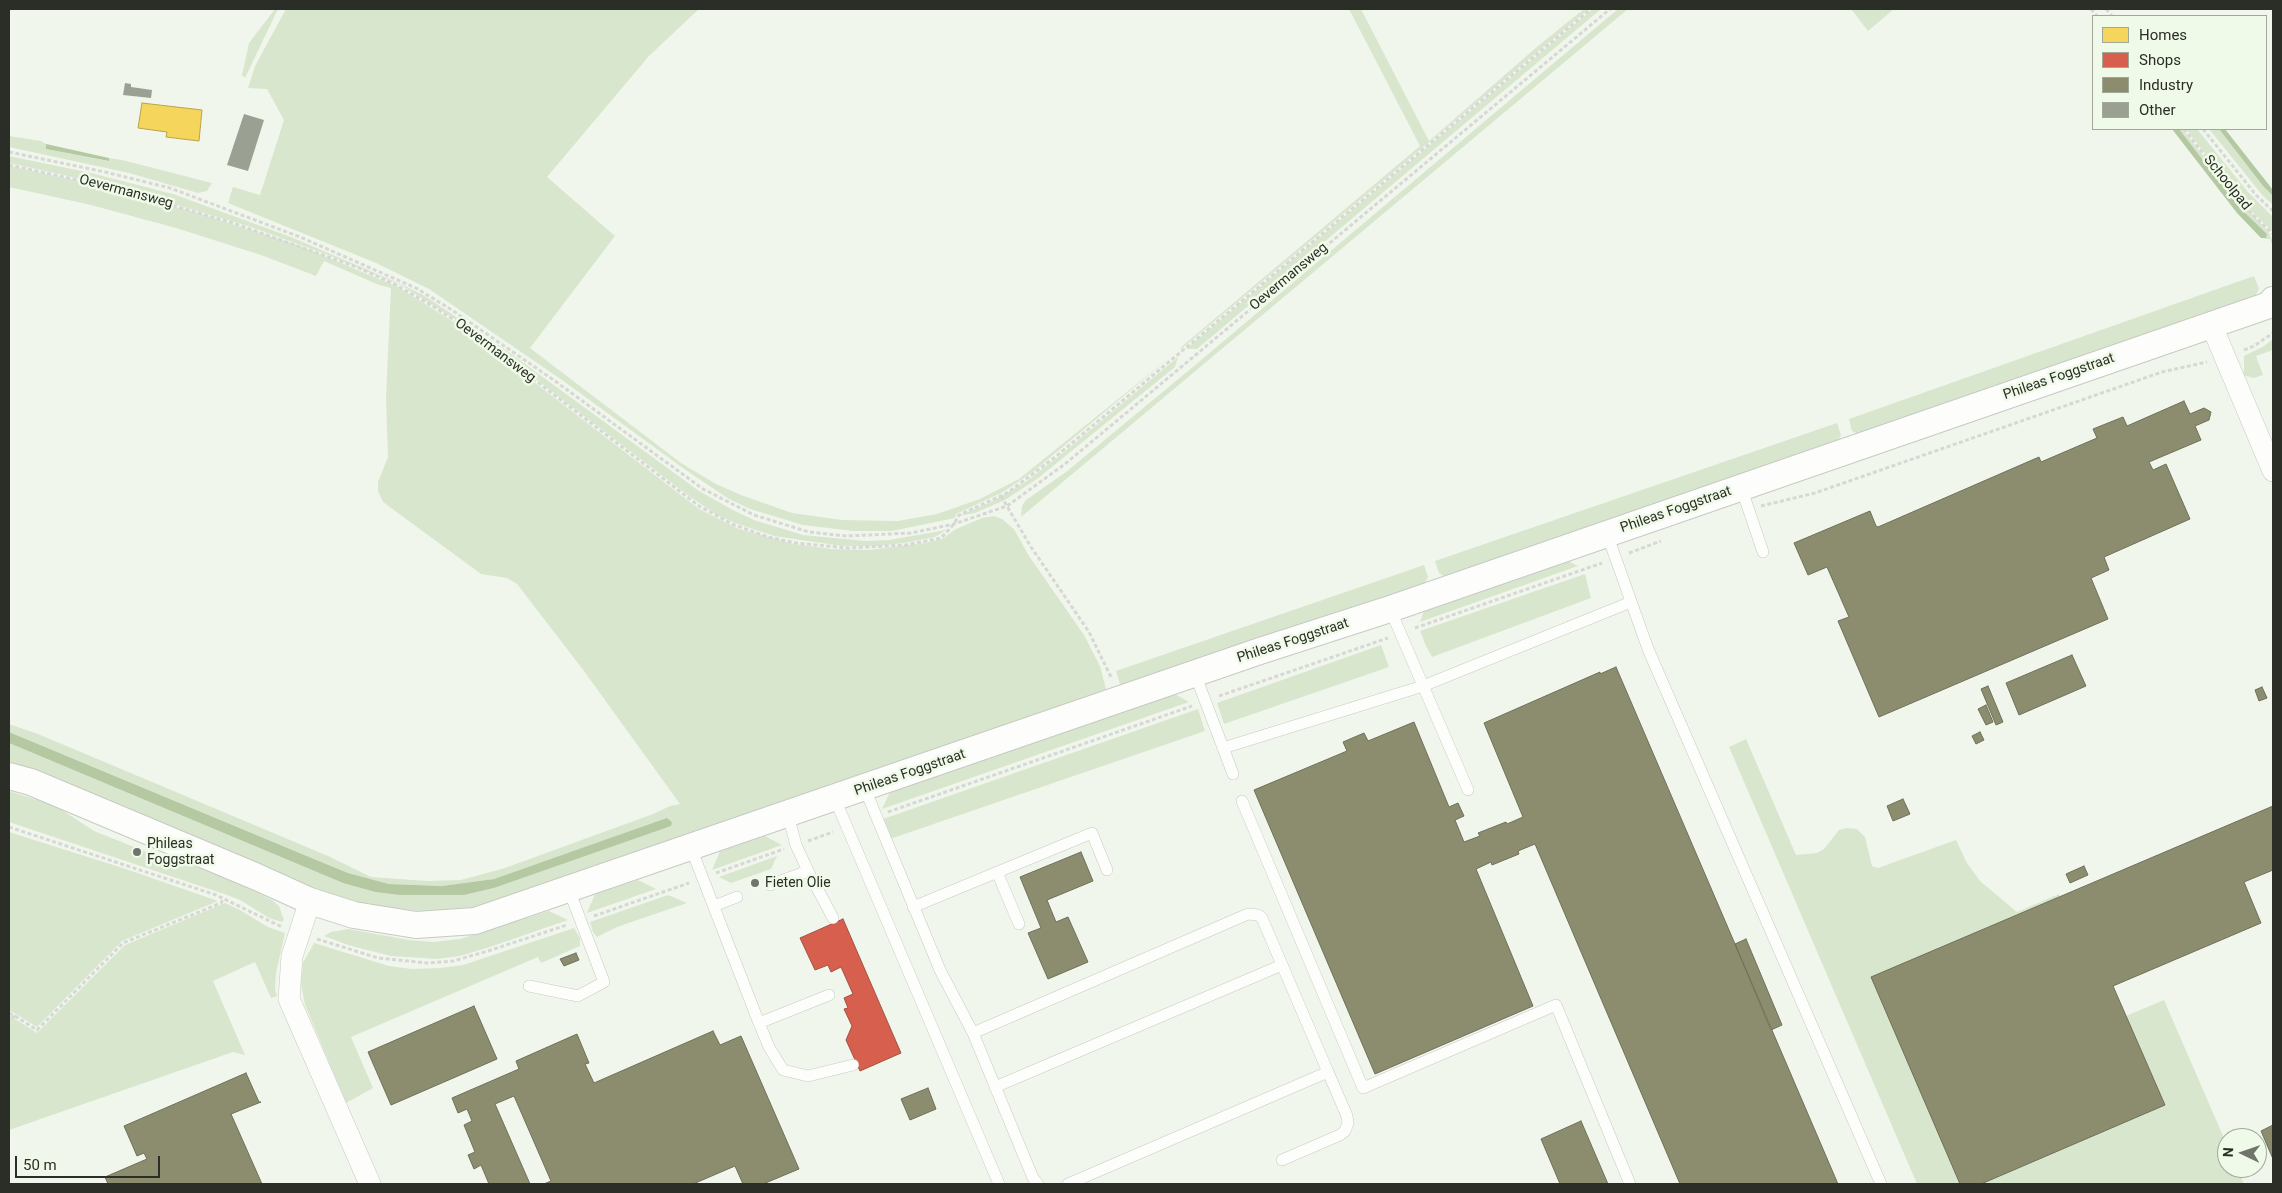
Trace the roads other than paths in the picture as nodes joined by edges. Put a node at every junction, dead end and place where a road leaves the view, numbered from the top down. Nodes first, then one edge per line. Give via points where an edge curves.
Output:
1 (2272, 304) edge
2 (2211, 324) junction
3 (2273, 471) edge
4 (1744, 499) junction
5 (1607, 534) junction
6 (1763, 552) dead end
7 (1631, 602) junction
8 (1390, 609) junction
9 (1195, 674) junction
10 (1423, 686) junction
11 (1223, 748) junction
12 (1233, 774) dead end
13 (9, 776) edge
14 (864, 789) junction
15 (1468, 790) dead end
16 (835, 799) junction
17 (1242, 801) dead end
18 (788, 815) junction
19 (691, 848) junction
20 (1107, 870) dead end
21 (808, 871) junction
22 (997, 872) junction
23 (770, 885) dead end
24 (569, 890) junction
25 (737, 897) dead end
26 (310, 902) junction
27 (714, 906) junction
28 (913, 907) junction
29 (833, 918) dead end
30 (1019, 924) dead end
31 (1282, 965) junction
32 (529, 986) dead end
33 (830, 995) dead end
34 (759, 1023) junction
35 (973, 1032) junction
36 (853, 1065) dead end
37 (1328, 1072) junction
38 (995, 1087) junction
39 (1282, 1160) dead end
40 (370, 1184) edge
41 (999, 1184) edge
42 (1038, 1184) edge
43 (1068, 1184) edge
44 (1630, 1184) edge
45 (1881, 1184) edge

1 - 2 street, Phileas Foggstraat
2 - 3 street
2 - 4 street, Phileas Foggstraat
4 - 5 street, Phileas Foggstraat
4 - 6 lane
5 - 7 lane
5 - 8 street, Phileas Foggstraat
7 - 10 lane
7 - 45 lane via 1652,658
8 - 9 street, Phileas Foggstraat
8 - 10 lane
9 - 11 lane
9 - 14 street, Phileas Foggstraat
10 - 11 lane
10 - 15 lane
11 - 12 lane
13 - 26 street, Phileas Foggstraat via 32,782
14 - 16 street, Phileas Foggstraat
14 - 28 lane
16 - 18 street, Phileas Foggstraat
16 - 41 lane
17 - 44 lane via 1363,1088 1556,1004
18 - 19 street, Phileas Foggstraat
18 - 21 lane via 796,845
19 - 24 street, Phileas Foggstraat
19 - 27 lane
20 - 22 lane via 1092,833
21 - 23 lane
21 - 29 lane
22 - 28 lane
22 - 30 lane
24 - 26 street, Phileas Foggstraat via 475,921 416,925 354,915
24 - 32 lane via 604,982 578,996
25 - 27 lane
26 - 40 street via 292,956 289,999
27 - 34 lane
28 - 35 lane via 940,970
31 - 35 lane via 1262,918 1248,914
31 - 37 lane
31 - 38 lane
33 - 34 lane
34 - 36 lane via 783,1070 808,1076
35 - 38 lane
37 - 39 lane via 1347,1116 1345,1131
37 - 43 lane
38 - 42 lane via 1032,1178

